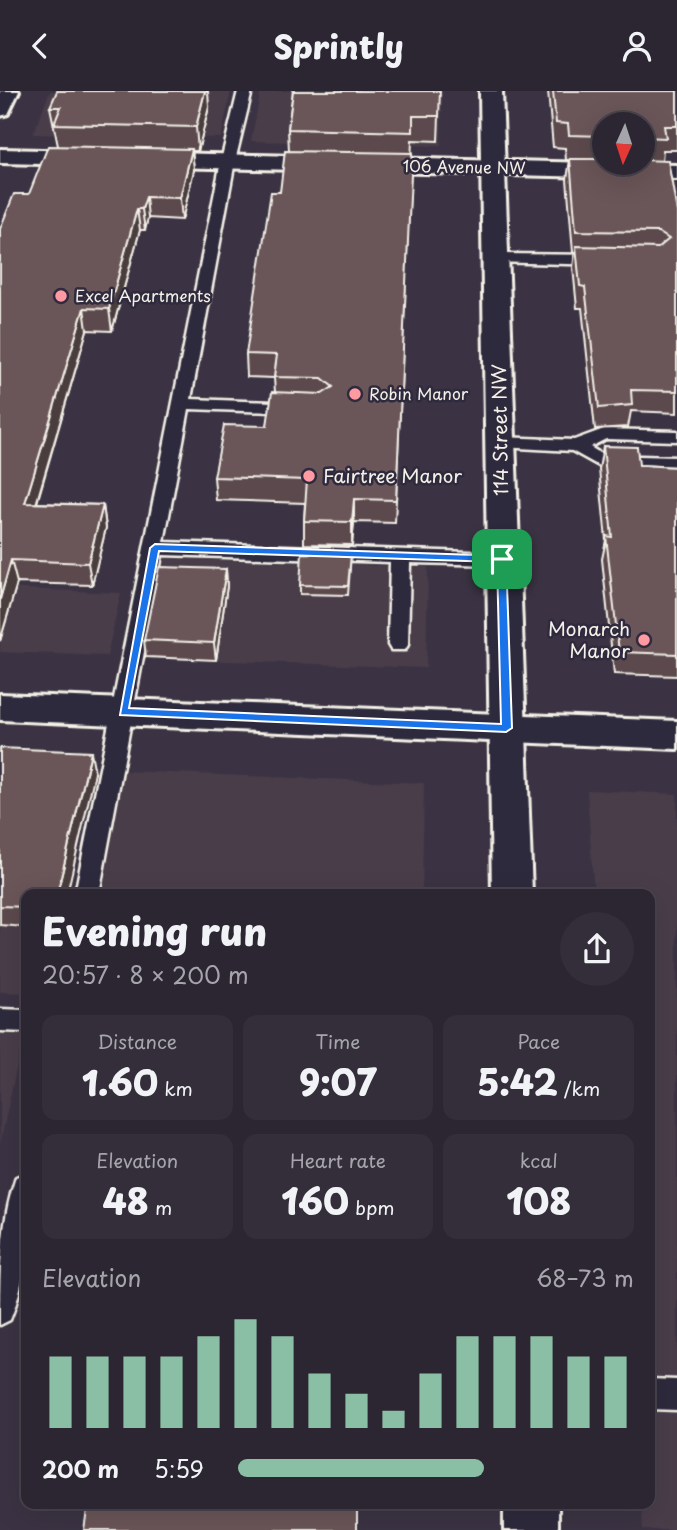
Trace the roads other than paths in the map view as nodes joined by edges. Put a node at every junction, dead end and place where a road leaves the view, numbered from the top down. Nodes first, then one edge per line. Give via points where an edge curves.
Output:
1 (8, 91) edge
2 (245, 91) edge
3 (491, 91) edge
4 (0, 109) edge
5 (0, 156) edge
6 (228, 161) junction
7 (494, 168) junction
8 (677, 172) edge
9 (496, 259) junction
10 (627, 260) edge
11 (182, 404) junction
12 (322, 409) edge
13 (677, 436) edge
14 (500, 442) junction
15 (576, 446) junction
16 (677, 463) edge
17 (155, 548) junction
18 (400, 556) junction
19 (502, 559) junction
20 (398, 645) dead end
21 (0, 707) edge
22 (123, 712) junction
23 (506, 728) junction
24 (677, 735) edge
25 (88, 889) edge
26 (512, 889) edge
27 (0, 1020) edge
28 (21, 1021) edge
29 (21, 1210) edge
30 (0, 1310) edge
31 (655, 1394) edge
32 (677, 1395) edge
33 (531, 1509) edge
34 (531, 1530) edge

1 - 4 street
2 - 6 lane
3 - 7 street, 114 Street NW
5 - 6 street, 106 Avenue NW
6 - 7 street, 106 Avenue NW
6 - 11 lane
7 - 8 street, 106 Avenue NW
7 - 9 street, 114 Street NW
9 - 10 lane
9 - 14 street, 114 Street NW
11 - 12 lane
11 - 17 lane
13 - 15 lane via 604,434
14 - 15 lane
14 - 19 street, 114 Street NW
15 - 16 lane via 598,460
17 - 18 lane
17 - 22 lane
18 - 19 lane
18 - 20 lane
19 - 23 street, 114 Street NW
21 - 22 street
22 - 23 street
22 - 25 lane
23 - 24 street
23 - 26 street, 114 Street NW
27 - 28 lane
29 - 30 lane
31 - 32 lane
33 - 34 street

